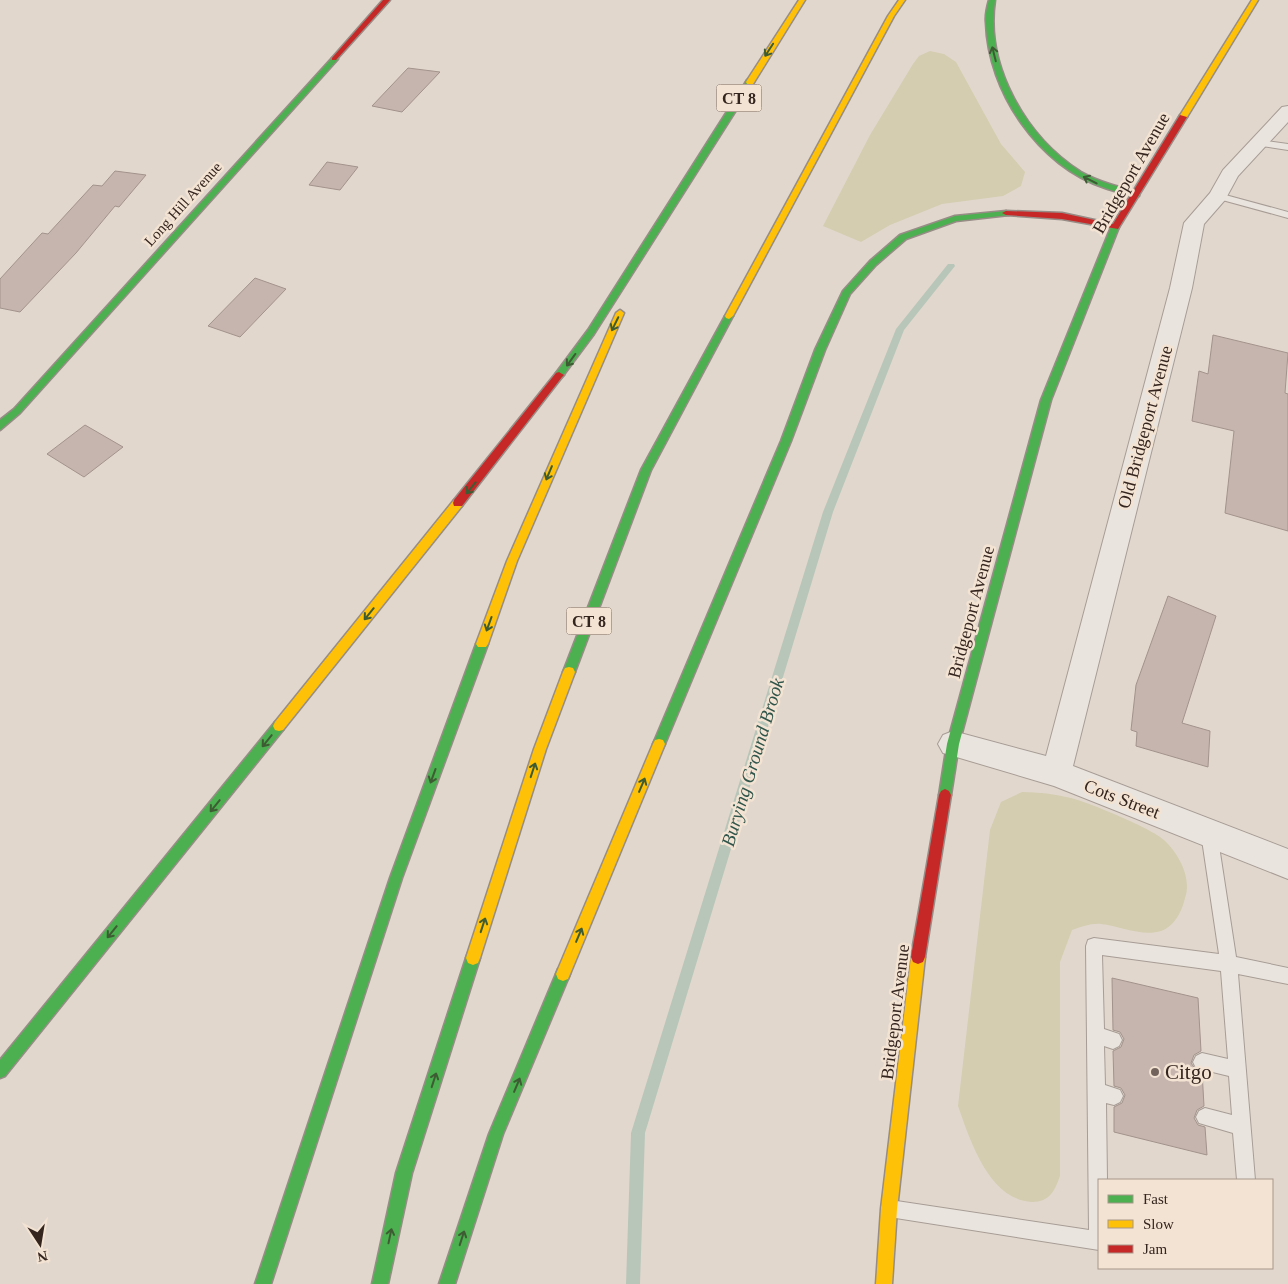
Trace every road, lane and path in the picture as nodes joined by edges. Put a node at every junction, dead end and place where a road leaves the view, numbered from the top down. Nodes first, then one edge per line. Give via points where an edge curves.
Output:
1 (387, 0) edge
2 (802, 0) edge
3 (902, 0) edge
4 (992, 0) edge
5 (1255, 0) edge
6 (1288, 111) edge
7 (1258, 143) junction
8 (1288, 147) edge
9 (682, 186) junction
10 (1136, 194) junction
11 (1218, 196) junction
12 (1288, 215) edge
13 (1115, 227) junction
14 (0, 426) edge
15 (953, 744) junction
16 (1056, 773) junction
17 (1209, 833) junction
18 (1288, 864) edge
19 (1229, 964) junction
20 (1288, 976) edge
21 (1094, 1034) junction
22 (1113, 1040) dead end
23 (1202, 1062) dead end
24 (1236, 1069) junction
25 (0, 1071) edge
26 (1205, 1117) dead end
27 (1242, 1126) junction
28 (1102, 1179) edge
29 (1246, 1179) edge
30 (889, 1209) junction
31 (1098, 1241) edge
32 (263, 1284) edge
33 (380, 1284) edge
34 (447, 1284) edge
35 (884, 1284) edge

1 - 14 main road, Long Hill Avenue
2 -> 9 main road, CT 8
33 -> 3 main road, CT 8 via 404,1173 540,749 646,470
10 -> 4 main road via 1101,185 1074,171 1047,147 1022,117 1000,76 988,13
5 - 10 main road, Bridgeport Avenue
6 - 7 street, Old Bridgeport Avenue
7 - 8 lane
7 - 11 street, Old Bridgeport Avenue via 1230,174
9 -> 25 main road via 591,332 528,417
9 -> 32 main road, CT 8 via 628,298 512,561 396,878
10 - 13 main road, Bridgeport Avenue
11 - 12 lane
11 - 16 street, Old Bridgeport Avenue via 1194,223 1181,288
13 - 15 main road, Bridgeport Avenue via 1046,400
34 -> 13 main road via 496,1134 846,294 902,238 947,222 994,212 1043,213
15 - 16 street, Cots Street
15 - 30 main road, Bridgeport Avenue via 918,958
16 - 17 street, Cots Street
17 - 18 street, Cots Street
17 - 19 lane
19 - 20 lane
19 - 21 lane via 1094,946
19 - 24 lane
21 - 22 lane
21 - 28 lane via 1105,1094
23 - 24 lane
24 - 27 lane
26 - 27 lane
27 - 29 lane
30 - 31 lane
30 - 35 main road, Bridgeport Avenue

